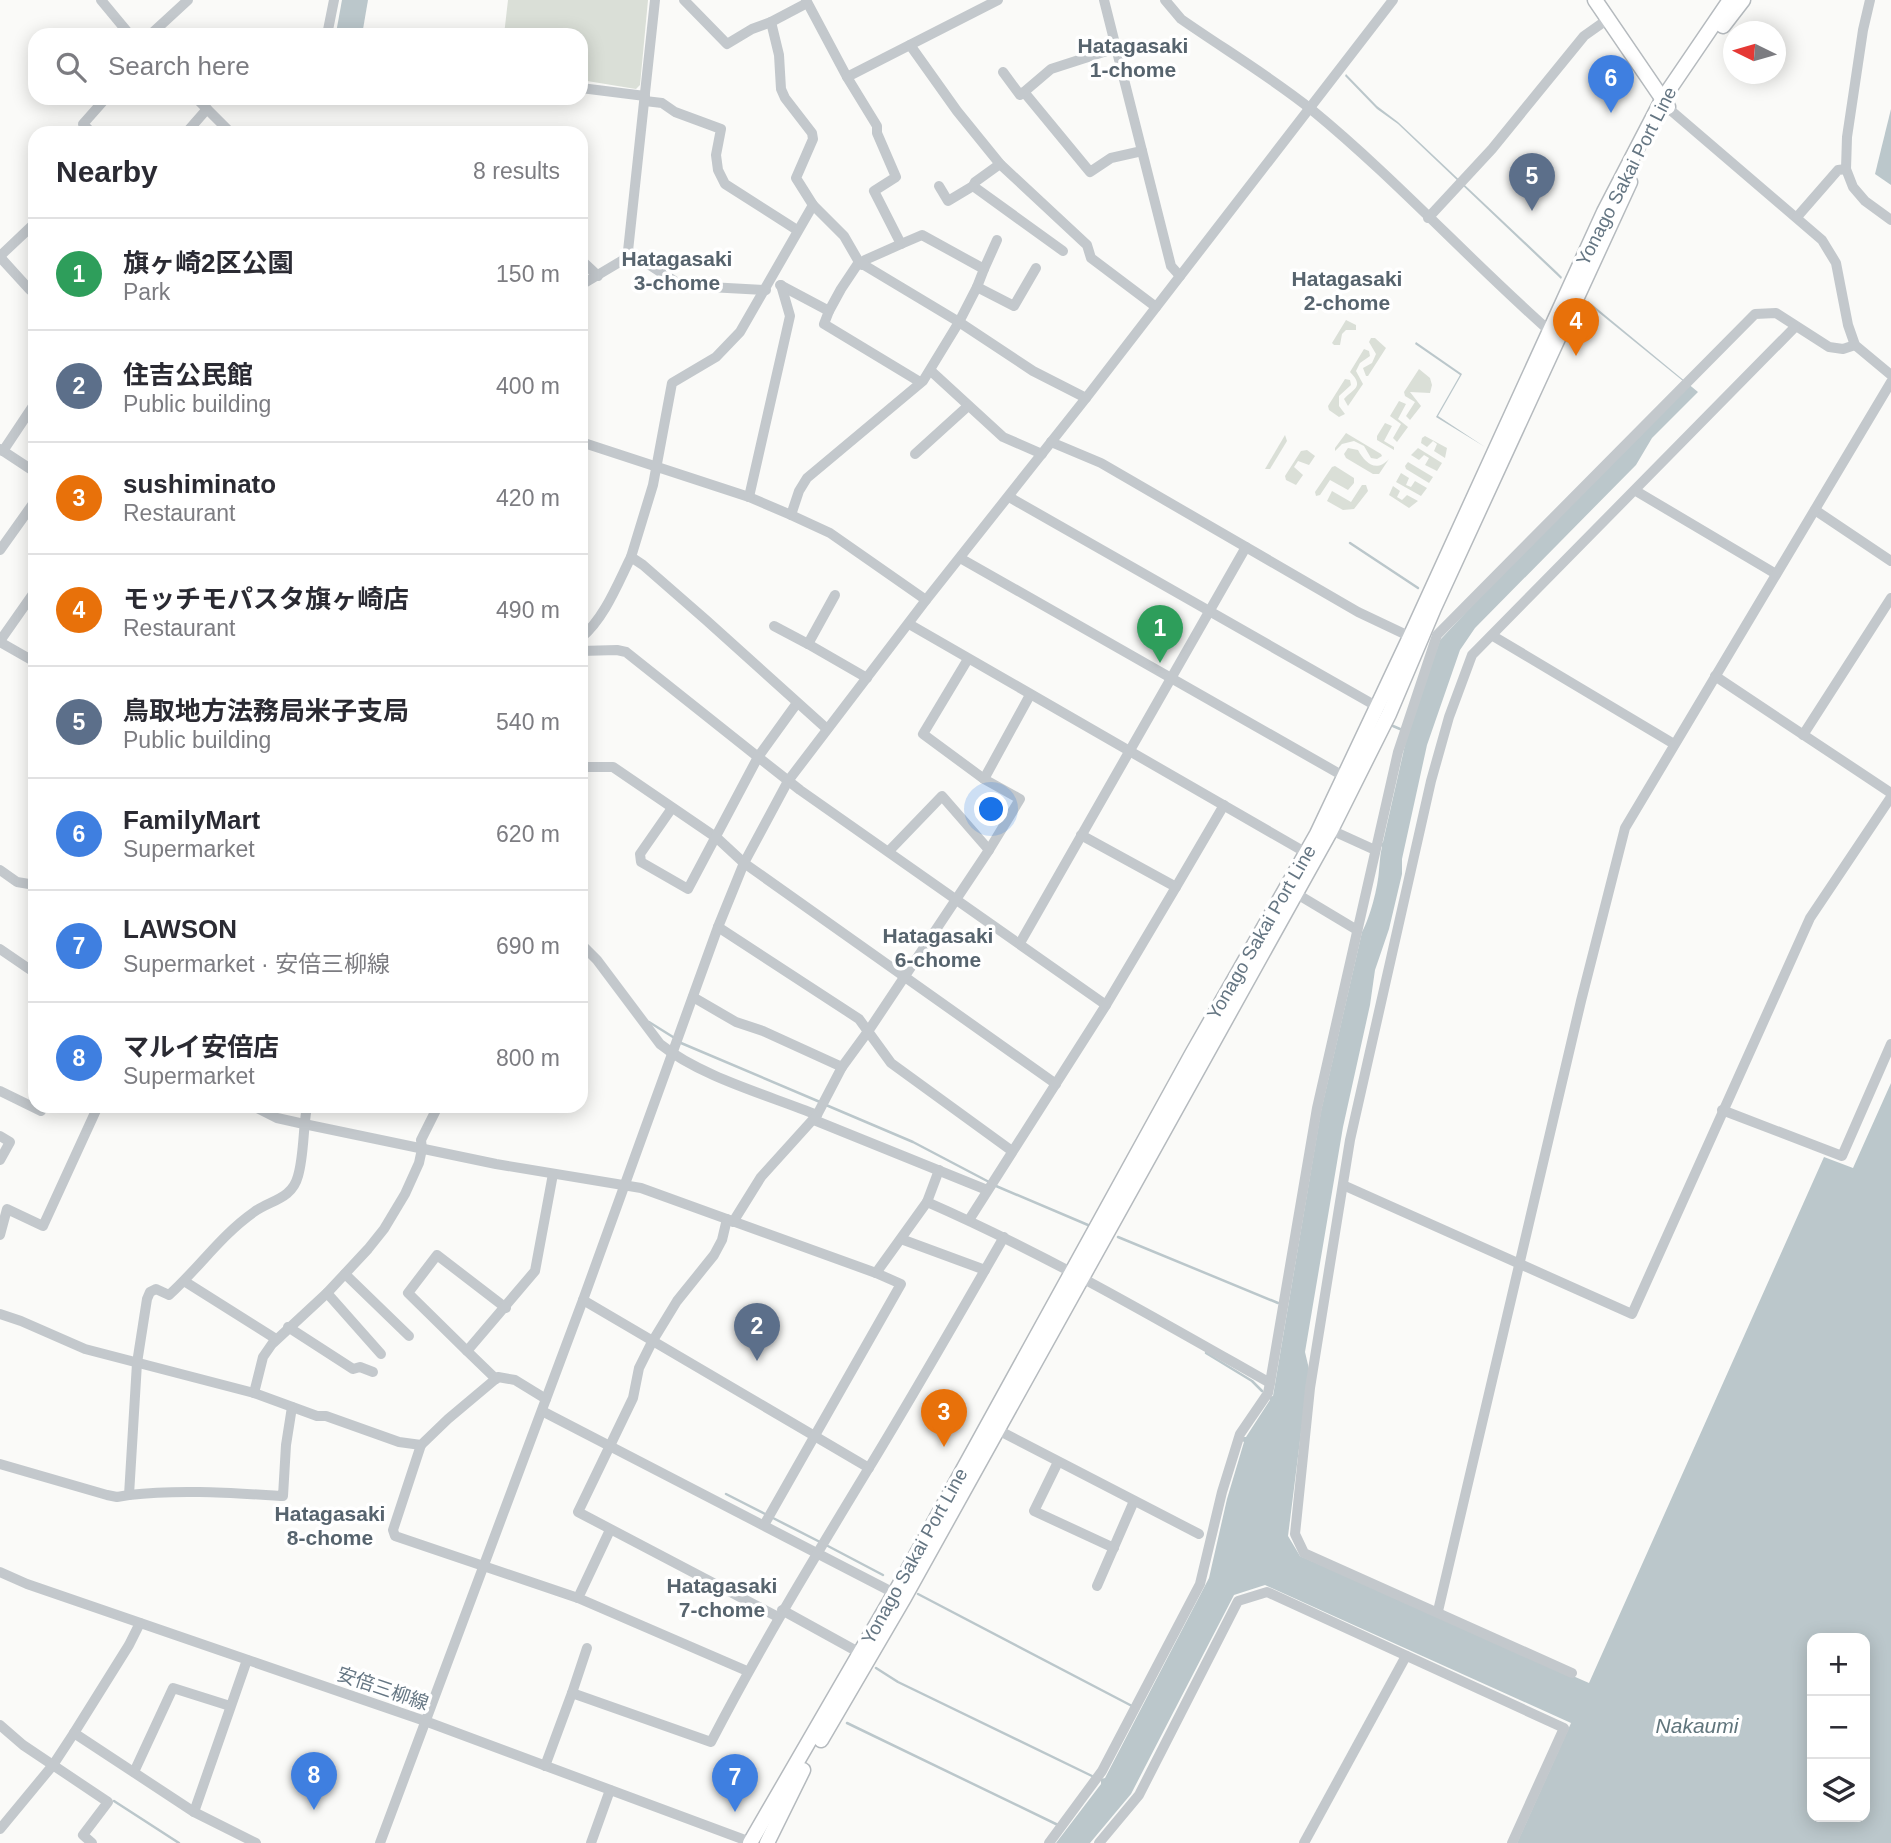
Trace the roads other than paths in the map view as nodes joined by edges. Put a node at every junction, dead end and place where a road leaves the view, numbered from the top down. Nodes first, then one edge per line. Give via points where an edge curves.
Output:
1 (101, 0) edge
2 (188, 0) edge
3 (334, 0) edge
4 (655, 0) edge
5 (684, 0) edge
6 (998, 0) edge
7 (1104, 0) edge
8 (1165, 0) edge
9 (1393, 0) edge
10 (1595, 0) edge
11 (1730, 0) edge
12 (1743, 0) edge
13 (1870, 0) edge
14 (807, 1) edge
15 (1608, 19) junction
16 (771, 22) junction
17 (124, 28) edge
18 (158, 28) edge
19 (328, 28) edge
20 (910, 45) junction
21 (1116, 48) junction
22 (1003, 72) dead end
23 (847, 77) junction
24 (588, 89) edge
25 (1024, 92) junction
26 (645, 99) junction
27 (1665, 104) junction
28 (100, 105) edge
29 (203, 105) edge
30 (1310, 108) junction
31 (207, 109) junction
32 (85, 126) edge
33 (192, 126) edge
34 (224, 126) edge
35 (1142, 152) junction
36 (1000, 163) junction
37 (1846, 169) junction
38 (939, 186) dead end
39 (973, 186) junction
40 (813, 205) junction
41 (1797, 217) junction
42 (1428, 218) junction
43 (1891, 220) edge
44 (28, 230) edge
45 (797, 230) junction
46 (997, 240) dead end
47 (901, 244) junction
48 (628, 251) junction
49 (1063, 251) dead end
50 (0, 256) edge
51 (861, 264) junction
52 (588, 267) edge
53 (1036, 268) dead end
54 (984, 269) junction
55 (598, 276) junction
56 (1181, 276) junction
57 (588, 281) edge
58 (773, 285) junction
59 (28, 288) edge
60 (977, 288) junction
61 (1156, 307) junction
62 (829, 311) junction
63 (959, 323) junction
64 (1796, 327) junction
65 (1555, 335) junction
66 (1855, 345) junction
67 (931, 371) junction
68 (1891, 375) edge
69 (920, 382) junction
70 (1891, 382) edge
71 (1086, 398) junction
72 (968, 406) junction
73 (28, 413) edge
74 (1051, 442) junction
75 (588, 444) edge
76 (1, 450) edge
77 (915, 454) dead end
78 (1042, 454) junction
79 (657, 466) junction
80 (28, 467) edge
81 (1636, 491) junction
82 (749, 497) junction
83 (1009, 497) junction
84 (1815, 510) junction
85 (28, 511) edge
86 (791, 515) junction
87 (1246, 547) junction
88 (0, 550) edge
89 (631, 557) junction
90 (960, 558) junction
91 (1891, 561) edge
92 (1776, 574) junction
93 (835, 595) dead end
94 (1891, 598) edge
95 (926, 600) junction
96 (28, 601) edge
97 (1209, 611) junction
98 (909, 624) junction
99 (774, 626) dead end
100 (588, 632) edge
101 (1493, 636) junction
102 (1416, 639) junction
103 (0, 641) edge
104 (808, 644) junction
105 (588, 651) edge
106 (28, 658) edge
107 (968, 659) junction
108 (1715, 676) junction
109 (867, 678) junction
110 (1170, 678) junction
111 (1030, 695) junction
112 (797, 703) junction
113 (1376, 706) junction
114 (827, 729) junction
115 (1803, 735) junction
116 (1674, 744) junction
117 (1129, 752) junction
118 (758, 757) junction
119 (588, 767) edge
120 (1345, 778) junction
121 (984, 779) junction
122 (788, 781) junction
123 (1891, 795) edge
124 (1224, 805) junction
125 (672, 808) junction
126 (1331, 830) junction
127 (1082, 835) junction
128 (717, 838) junction
129 (989, 850) junction
130 (1375, 850) junction
131 (889, 851) junction
132 (1311, 855) junction
133 (744, 863) junction
134 (0, 870) edge
135 (28, 884) edge
136 (1176, 887) junction
137 (1297, 894) junction
138 (955, 899) junction
139 (718, 927) junction
140 (1357, 930) junction
141 (1020, 943) junction
142 (0, 949) edge
143 (588, 951) edge
144 (28, 968) edge
145 (905, 976) junction
146 (693, 997) junction
147 (1106, 1005) junction
148 (869, 1030) junction
149 (1891, 1044) edge
150 (671, 1053) junction
151 (842, 1067) junction
152 (1056, 1084) junction
153 (0, 1091) edge
154 (28, 1105) edge
155 (1722, 1110) junction
156 (95, 1113) edge
157 (267, 1113) edge
158 (306, 1113) edge
159 (434, 1113) edge
160 (816, 1117) junction
161 (304, 1124) junction
162 (0, 1136) edge
163 (422, 1149) junction
164 (1012, 1151) junction
165 (0, 1160) edge
166 (939, 1170) junction
167 (553, 1174) junction
168 (624, 1185) junction
169 (1343, 1185) junction
170 (988, 1190) junction
171 (928, 1202) junction
172 (730, 1220) junction
173 (969, 1220) junction
174 (0, 1235) edge
175 (1004, 1237) junction
176 (901, 1239) junction
177 (1519, 1265) junction
178 (985, 1270) junction
179 (876, 1273) junction
180 (345, 1274) junction
181 (1078, 1275) junction
182 (184, 1281) junction
183 (327, 1293) junction
184 (583, 1300) junction
185 (506, 1308) junction
186 (0, 1314) edge
187 (288, 1327) junction
188 (409, 1336) dead end
189 (276, 1339) junction
190 (652, 1342) junction
191 (467, 1351) junction
192 (381, 1354) dead end
193 (137, 1363) junction
194 (373, 1372) dead end
195 (496, 1379) junction
196 (1270, 1383) junction
197 (254, 1393) junction
198 (546, 1399) junction
199 (292, 1407) junction
200 (542, 1411) junction
201 (998, 1430) junction
202 (815, 1436) junction
203 (421, 1445) junction
204 (611, 1446) junction
205 (1058, 1462) junction
206 (0, 1464) edge
207 (869, 1468) junction
208 (129, 1494) junction
209 (1134, 1501) junction
210 (764, 1525) junction
211 (610, 1530) junction
212 (1199, 1534) dead end
213 (1114, 1548) junction
214 (817, 1553) junction
215 (484, 1565) junction
216 (0, 1572) edge
217 (1097, 1586) dead end
218 (894, 1593) junction
219 (578, 1598) junction
220 (1438, 1611) junction
221 (780, 1614) junction
222 (140, 1623) junction
223 (587, 1648) dead end
224 (860, 1653) junction
225 (1405, 1656) junction
226 (247, 1660) junction
227 (747, 1671) junction
228 (1572, 1673) dead end
229 (572, 1693) junction
230 (230, 1706) junction
231 (425, 1721) junction
232 (0, 1725) edge
233 (75, 1733) junction
234 (52, 1765) junction
235 (544, 1766) junction
236 (134, 1772) junction
237 (610, 1790) junction
238 (194, 1812) junction
239 (0, 1829) edge
240 (92, 1843) edge
241 (256, 1843) edge
242 (380, 1843) edge
243 (591, 1843) edge
244 (751, 1843) edge
245 (767, 1843) edge
246 (1049, 1843) edge
247 (1100, 1843) edge
248 (1304, 1843) edge
249 (1512, 1843) edge

1 - 17 street
2 - 18 street
3 - 19 street
4 - 26 street
5 - 16 street via 727,44
6 - 20 street
7 - 21 street
8 - 30 street via 1181,19
9 - 30 street
10 - 15 main road
11 - 27 main road, Yonago Sakai Port Line
12 - 27 main road, Yonago Sakai Port Line
13 - 37 street via 1847,137
14 - 16 street
14 - 23 street
15 - 27 main road
15 - 42 street via 1584,37
16 - 40 street via 781,89 812,133 796,178
20 - 23 street
20 - 36 street
21 - 25 street via 1051,69
21 - 35 street
22 - 25 street via 1020,95
23 - 47 street via 877,126 896,177 874,191
24 - 26 street
25 - 35 street via 1090,172 1111,158
26 - 45 street via 722,129 716,156 725,184
26 - 48 street
27 - 41 street
27 - 65 main road, Yonago Sakai Port Line
28 - 32 street
29 - 31 street
30 - 42 street
30 - 56 street
31 - 33 street
31 - 34 street
35 - 56 street via 1171,265
36 - 39 street
36 - 61 street via 1087,245 1091,258
37 - 41 street via 1838,170
37 - 43 street via 1865,201
38 - 39 street via 948,201
39 - 49 street
40 - 45 street
40 - 51 street via 844,236
41 - 66 street via 1822,240 1836,263
42 - 65 street
44 - 50 street
45 - 58 street
46 - 54 street
47 - 51 street
47 - 54 street via 922,235
48 - 55 street via 623,260
48 - 58 street via 677,282 709,287
50 - 59 street
51 - 62 street
51 - 63 street
52 - 55 street
53 - 60 street via 1014,306
54 - 60 street
55 - 57 street
56 - 61 street
58 - 62 street
58 - 79 street via 726,348 672,383
58 - 82 street via 790,316
60 - 63 street
61 - 71 street
62 - 69 street via 824,324
63 - 67 street
63 - 71 street
64 - 66 street via 1829,347
64 - 81 street
64 - 130 street via 1776,313 1755,314 1437,635 1406,725
65 - 102 main road, Yonago Sakai Port Line
66 - 68 street
67 - 69 street
67 - 72 street
69 - 86 street via 807,478
70 - 84 street
71 - 74 street
72 - 77 street
72 - 78 street via 1003,437
73 - 76 street
74 - 78 street
74 - 87 street via 1101,463
75 - 79 street
76 - 80 street
78 - 83 street
79 - 82 street
79 - 89 street
81 - 92 street
81 - 101 street
82 - 86 street
83 - 90 street
83 - 97 street
84 - 91 street
84 - 92 street
85 - 88 street
86 - 95 street via 830,533
87 - 97 street
87 - 102 street via 1358,612
89 - 100 street
89 - 112 street
90 - 95 street
90 - 110 street
92 - 108 street
93 - 104 street
94 - 115 street
95 - 98 street
96 - 103 street
97 - 110 street
97 - 113 street
98 - 107 street
98 - 109 street
99 - 104 street
101 - 116 street
101 - 169 street via 1472,655 1431,781
102 - 113 main road, Yonago Sakai Port Line
102 - 126 main road, Yonago Sakai Port Line
103 - 106 street
104 - 109 street
105 - 118 street via 625,652
107 - 111 street
107 - 121 street via 923,734
108 - 115 street
108 - 116 street
109 - 114 street
110 - 117 street
110 - 120 street
111 - 117 street
111 - 121 street
112 - 114 street
112 - 118 street
113 - 120 main road, Yonago Sakai Port Line
114 - 122 street
115 - 123 street
116 - 177 street via 1625,828
117 - 124 street
117 - 127 street
118 - 122 street
118 - 128 street
119 - 125 street via 613,767
120 - 132 main road, Yonago Sakai Port Line
121 - 129 street via 1020,799
122 - 131 street
122 - 133 street
123 - 155 street via 1810,919
124 - 132 street
124 - 136 street
125 - 128 street
125 - 128 street via 640,854 641,862 688,889
126 - 130 street
126 - 132 main road, Yonago Sakai Port Line
127 - 136 street
127 - 141 street
128 - 133 street
129 - 131 street via 942,796
129 - 138 street
130 - 140 street
131 - 138 street
132 - 137 main road, Yonago Sakai Port Line
132 - 181 main road, Yonago Sakai Port Line
133 - 139 street
133 - 145 street
134 - 135 street
136 - 147 street
137 - 140 street
137 - 181 main road, Yonago Sakai Port Line
138 - 141 street
138 - 145 street
139 - 146 street
139 - 148 street
140 - 196 street via 1313,1127
141 - 147 street
142 - 144 street
143 - 150 street
145 - 148 street
145 - 152 street
146 - 150 street
146 - 151 street via 736,1022
147 - 152 street
148 - 151 street
148 - 164 street via 891,1063
149 - 155 street via 1842,1156
150 - 160 street
150 - 168 street
151 - 160 street
152 - 164 street
153 - 154 street
155 - 177 street via 1632,1314
156 - 174 street via 43,1226 7,1209
157 - 161 street
158 - 161 street
159 - 163 street via 421,1140
160 - 166 street
160 - 172 street via 761,1177
161 - 163 street
161 - 182 street via 298,1176 290,1191 251,1214
162 - 165 street via 10,1142
163 - 167 street
163 - 180 street via 405,1194
164 - 170 street
166 - 170 street
166 - 171 street
167 - 168 street
167 - 185 street via 535,1271
168 - 172 street
168 - 184 street
169 - 177 street
169 - 220 street via 1310,1388 1295,1534 1304,1553
170 - 173 street
171 - 173 street
171 - 176 street
172 - 179 street
172 - 190 street via 714,1255
173 - 175 street
175 - 178 street
175 - 181 street
176 - 178 street
176 - 179 street
177 - 220 street
178 - 207 street
179 - 202 street via 901,1284
180 - 183 street
180 - 188 street
181 - 196 street
181 - 201 main road, Yonago Sakai Port Line
181 - 218 main road, Yonago Sakai Port Line
182 - 189 street
182 - 193 street via 169,1295 156,1289 150,1292
183 - 187 street
183 - 192 street
184 - 190 street
184 - 198 street
185 - 191 street
185 - 191 street via 437,1255 408,1293
186 - 193 street via 85,1349
187 - 189 street
187 - 194 street via 353,1369
189 - 197 street via 262,1357
190 - 202 street
190 - 204 street
191 - 195 street
193 - 197 street
193 - 208 street
195 - 198 street via 515,1380
195 - 203 street
196 - 246 street via 1240,1434 1200,1584 1102,1771
197 - 199 street
198 - 200 street
199 - 203 street
199 - 208 street via 283,1496
200 - 204 street
200 - 215 street
201 - 205 street
201 - 245 main road, Yonago Sakai Port Line via 801,1774
202 - 207 street
202 - 210 street
203 - 215 street via 393,1530 395,1536
204 - 210 street
204 - 211 street via 579,1512
205 - 209 street
205 - 213 street via 1034,1511
206 - 208 street via 107,1495
207 - 214 street
209 - 212 street
209 - 213 street
210 - 214 street
211 - 219 street
211 - 221 street
213 - 217 street
214 - 218 street
214 - 221 street
215 - 219 street
215 - 231 street
216 - 222 street, 安倍三柳線
218 - 224 main road, Yonago Sakai Port Line
219 - 227 street
220 - 228 street
221 - 224 street
221 - 227 street
222 - 226 street, 安倍三柳線
222 - 233 street
223 - 229 street
224 - 244 main road, Yonago Sakai Port Line
225 - 247 street via 1267,1592 1238,1601 1139,1795
225 - 248 street
225 - 249 street via 1564,1728
226 - 230 street
226 - 231 street, 安倍三柳線
227 - 229 street via 711,1742
229 - 235 street
230 - 236 street via 173,1688
230 - 238 street
231 - 235 street, 安倍三柳線
231 - 242 street
232 - 234 street
233 - 234 street
233 - 236 street
234 - 239 street
234 - 240 street via 108,1802 83,1835
235 - 237 street, 安倍三柳線
236 - 238 street
237 - 243 street
237 - 244 street, 安倍三柳線
238 - 241 street

